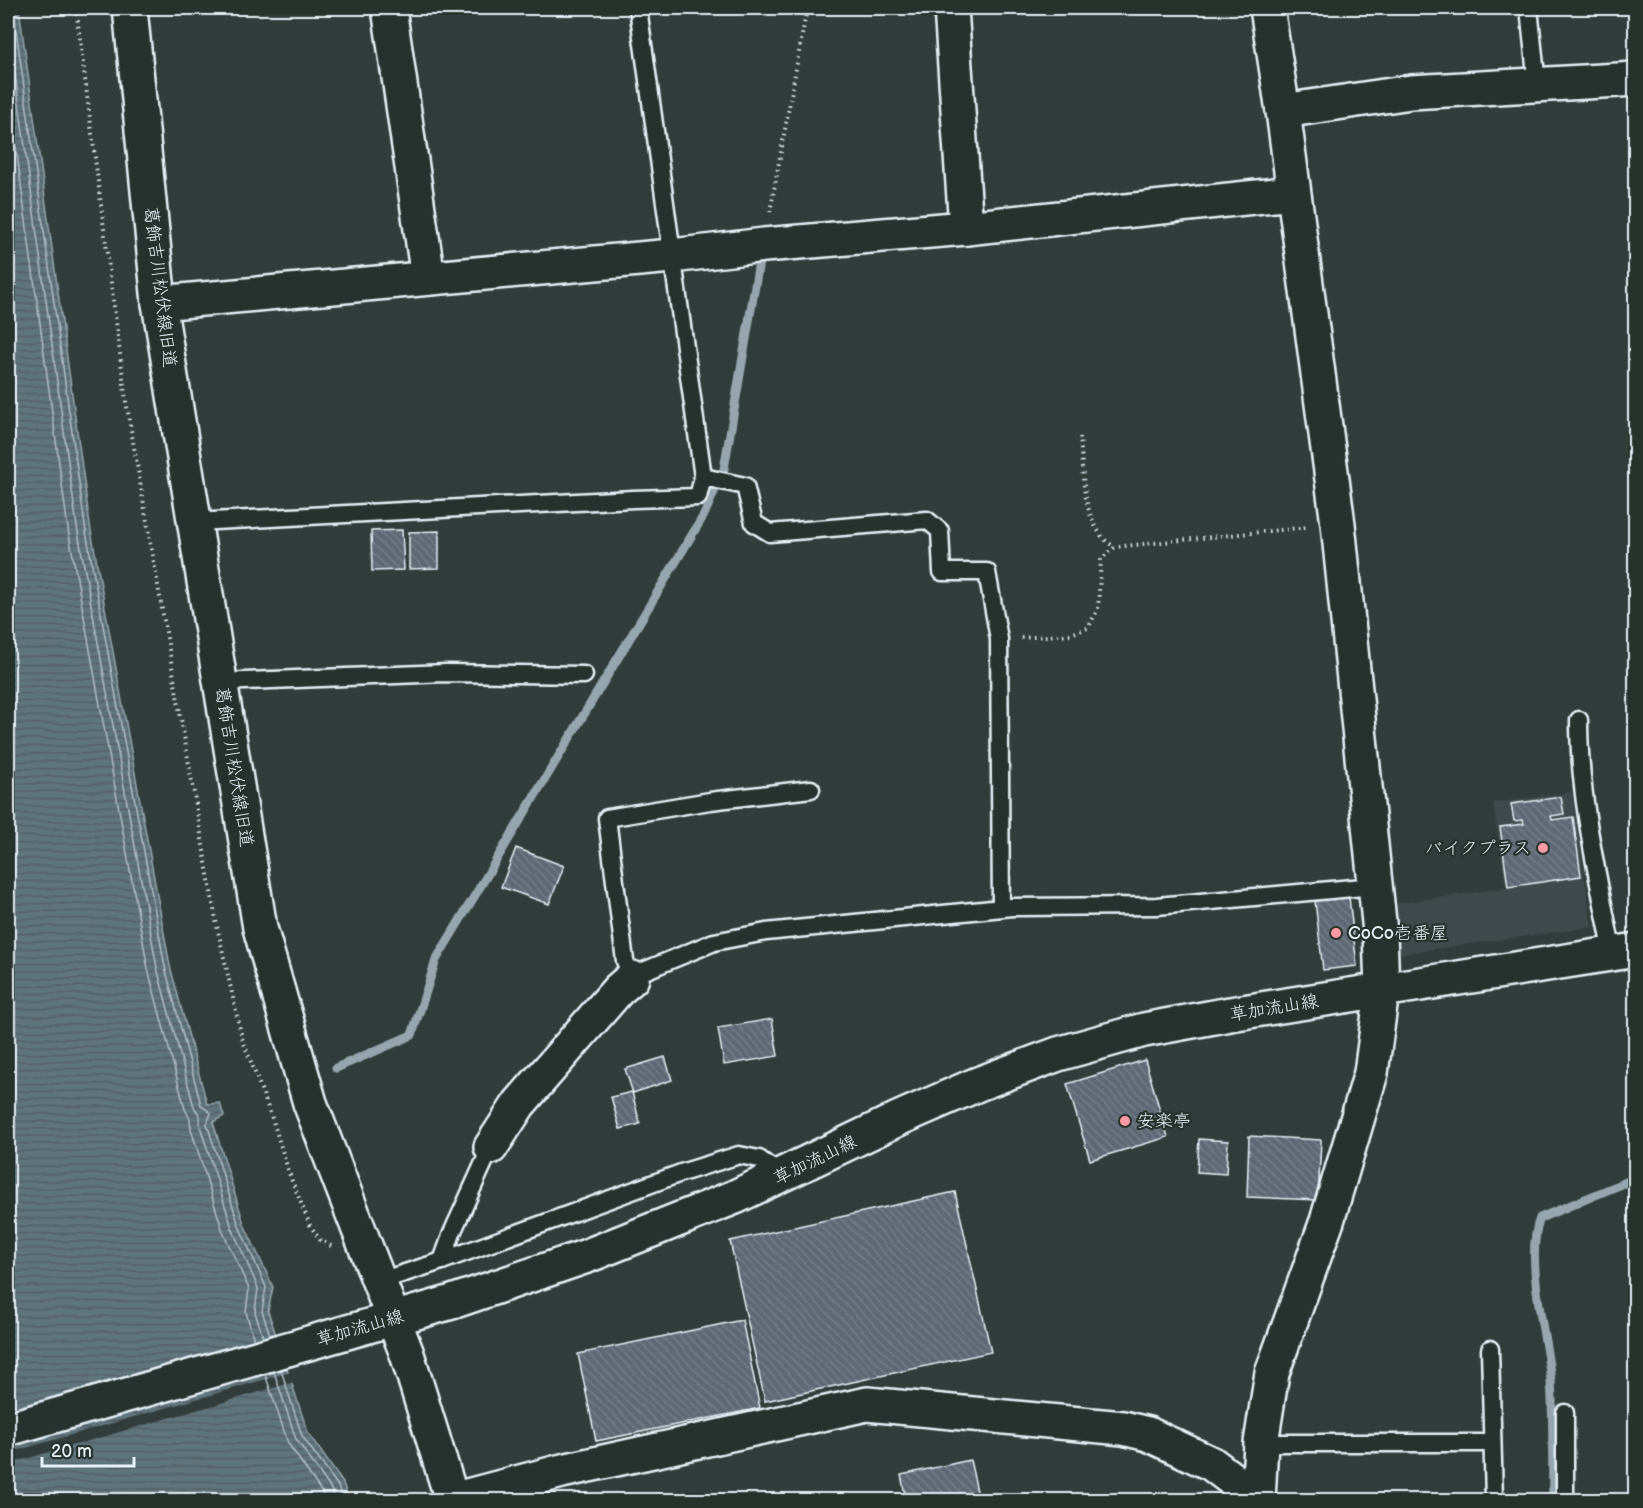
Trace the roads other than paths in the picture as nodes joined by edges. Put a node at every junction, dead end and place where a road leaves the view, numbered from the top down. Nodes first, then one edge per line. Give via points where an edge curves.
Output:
1 (130, 8) edge
2 (389, 8) edge
3 (638, 8) edge
4 (951, 8) edge
5 (1267, 8) edge
6 (1529, 8) edge
7 (1635, 79) edge
8 (1537, 85) junction
9 (1283, 111) junction
10 (1293, 193) junction
11 (966, 228) junction
12 (672, 256) junction
13 (428, 278) junction
14 (159, 303) junction
15 (703, 477) junction
16 (194, 522) junction
17 (584, 675) dead end
18 (220, 682) junction
19 (1579, 720) dead end
20 (811, 789) dead end
21 (1374, 886) junction
22 (1000, 908) junction
23 (1624, 952) edge
24 (632, 978) junction
25 (1382, 991) junction
26 (491, 1147) joint
27 (782, 1176) junction
28 (442, 1261) junction
29 (380, 1281) junction
30 (380, 1322) junction
31 (1490, 1349) dead end
32 (1565, 1413) dead end
33 (8, 1429) edge
34 (1261, 1443) junction
35 (1492, 1443) junction
36 (452, 1500) edge
37 (1252, 1500) edge
38 (1258, 1500) edge
39 (1494, 1500) edge
40 (1565, 1500) edge

1 - 14 street, 葛飾吉川松伏線旧道
2 - 13 street
3 - 12 lane
4 - 11 street
5 - 9 street
6 - 8 lane
7 - 8 street
8 - 9 street via 1411,92
9 - 10 street
10 - 11 street
10 - 21 street via 1338,524
11 - 12 street
12 - 13 street
12 - 15 lane
13 - 14 street
14 - 16 street, 葛飾吉川松伏線旧道
15 - 16 lane via 698,497
15 - 22 lane via 745,486 754,523 770,533 927,520 940,531 942,572 987,572 999,639
16 - 18 street, 葛飾吉川松伏線旧道
17 - 18 lane via 446,673
18 - 29 street, 葛飾吉川松伏線旧道 via 260,928 310,1103
19 - 23 lane via 1583,796
20 - 24 lane via 607,818 625,961
21 - 22 lane via 1157,906
21 - 25 street
22 - 24 lane via 766,932 694,950
23 - 25 street, 草加流山線
24 - 26 street via 519,1104
25 - 27 street, 草加流山線 via 1144,1030 1058,1054 910,1114
25 - 34 street via 1371,1073 1326,1221 1272,1373
26 - 28 lane
27 - 28 lane via 759,1159 739,1155
27 - 30 street, 草加流山線 via 587,1256
28 - 29 lane
29 - 30 street, 葛飾吉川松伏線旧道
30 - 33 street, 草加流山線
30 - 36 street, 葛飾吉川松伏線旧道 via 420,1392
31 - 35 lane
32 - 40 lane
34 - 35 lane
34 - 38 street
35 - 39 lane
36 - 37 street via 562,1471 867,1404 1122,1428 1148,1434 1212,1464

